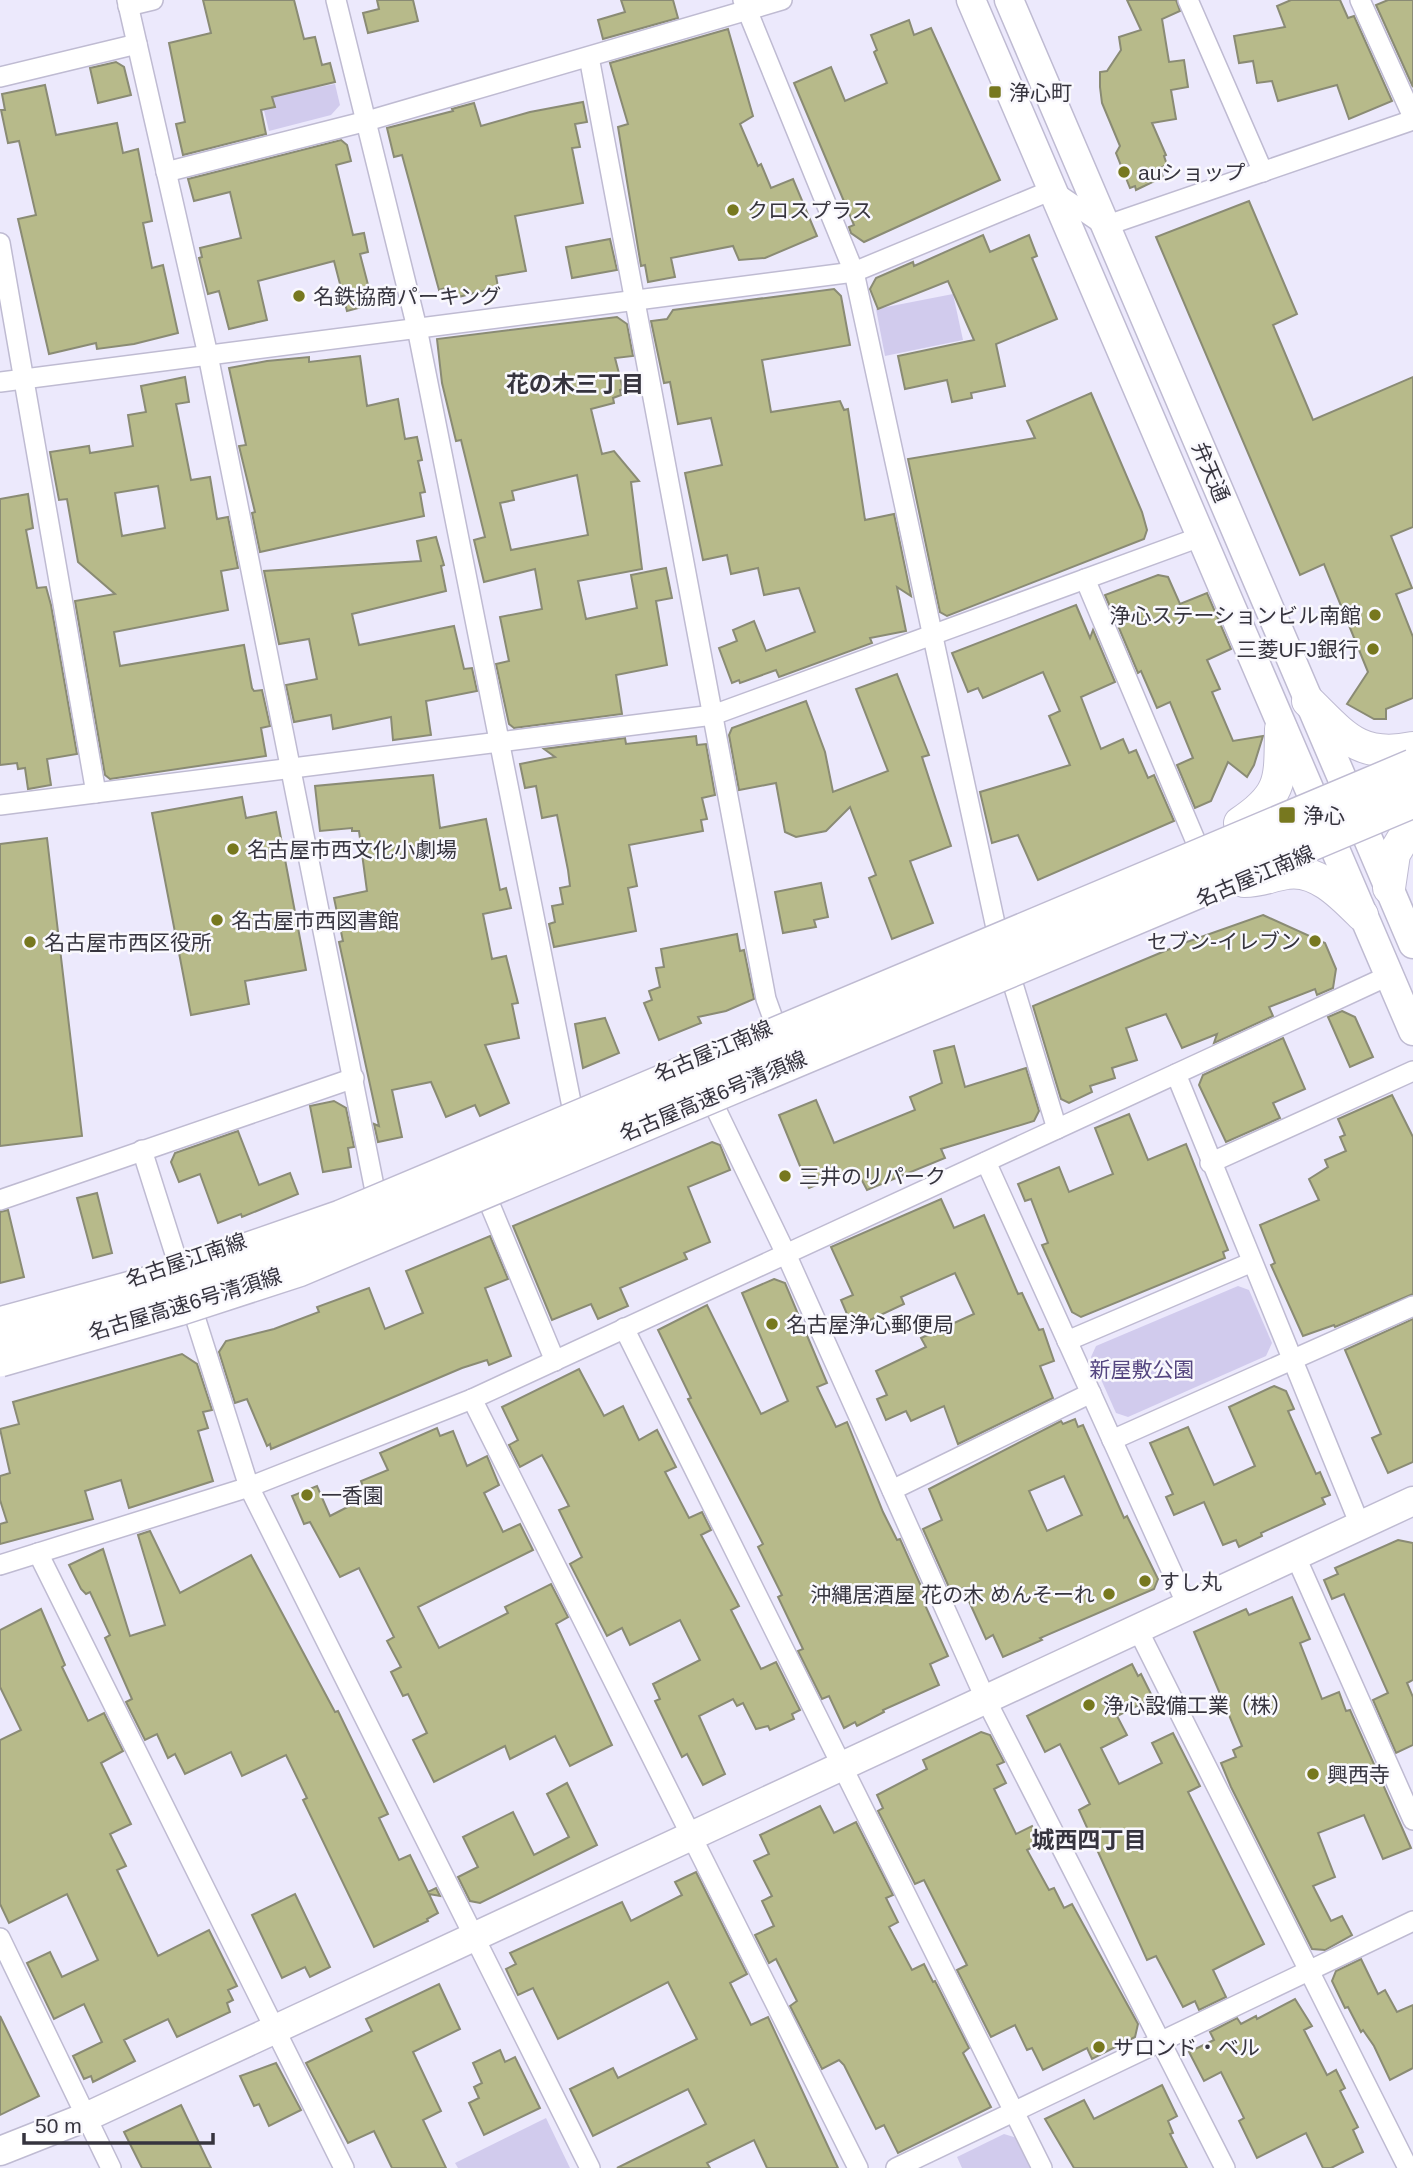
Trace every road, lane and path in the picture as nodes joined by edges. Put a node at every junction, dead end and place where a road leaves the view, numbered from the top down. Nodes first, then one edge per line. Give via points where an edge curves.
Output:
1 (153, 0) edge
2 (337, 0) edge
3 (782, 0) edge
4 (971, 0) edge
5 (1009, 0) edge
6 (1188, 0) edge
7 (1360, 0) edge
8 (128, 3) edge
9 (745, 5) edge
10 (137, 44) junction
11 (589, 57) junction
12 (0, 77) edge
13 (1413, 118) edge
14 (367, 121) junction
15 (166, 172) junction
16 (1263, 172) junction
17 (1052, 190) junction
18 (1105, 226) junction
19 (0, 243) edge
20 (854, 272) junction
21 (635, 300) junction
22 (417, 328) junction
23 (208, 355) junction
24 (24, 379) junction
25 (0, 382) edge
26 (1200, 537) junction
27 (1085, 579) junction
28 (933, 635) junction
29 (1308, 701) junction
30 (713, 715) junction
31 (1281, 729) junction
32 (501, 742) junction
33 (1413, 749) edge
34 (1413, 767) edge
35 (291, 768) junction
36 (1342, 780) junction
37 (96, 793) junction
38 (1311, 793) junction
39 (1413, 800) edge
40 (0, 805) edge
41 (1413, 807) edge
42 (1241, 822) junction
43 (1413, 822) edge
44 (1363, 830) junction
45 (1196, 842) junction
46 (1332, 842) junction
47 (1244, 881) junction
48 (1389, 888) junction
49 (1362, 915) junction
50 (996, 928) junction
51 (1413, 944) edge
52 (1388, 976) junction
53 (1012, 980) junction
54 (775, 1024) junction
55 (1413, 1031) edge
56 (1413, 1071) edge
57 (1176, 1074) junction
58 (354, 1078) junction
59 (714, 1105) junction
60 (573, 1112) junction
61 (1057, 1129) junction
62 (142, 1150) junction
63 (986, 1162) junction
64 (1210, 1163) junction
65 (375, 1191) junction
66 (488, 1199) junction
67 (0, 1200) edge
68 (786, 1254) junction
69 (1251, 1263) junction
70 (177, 1266) junction
71 (1413, 1306) edge
72 (192, 1313) junction
73 (0, 1317) edge
74 (0, 1325) edge
75 (624, 1328) junction
76 (1067, 1341) junction
77 (0, 1359) edge
78 (1291, 1360) junction
79 (555, 1361) junction
80 (0, 1367) edge
81 (1091, 1393) junction
82 (472, 1399) junction
83 (1112, 1440) junction
84 (249, 1487) junction
85 (892, 1490) junction
86 (1413, 1501) edge
87 (1360, 1525) junction
88 (38, 1553) junction
89 (1295, 1555) junction
90 (0, 1564) edge
91 (1187, 1605) junction
92 (1137, 1628) junction
93 (985, 1698) junction
94 (841, 1765) junction
95 (1413, 1820) edge
96 (690, 1835) junction
97 (1413, 1921) edge
98 (473, 1936) junction
99 (0, 1938) edge
100 (1308, 1971) junction
101 (275, 2029) junction
102 (1161, 2042) junction
103 (1013, 2112) junction
104 (86, 2117) junction
105 (0, 2151) edge
106 (111, 2168) edge
107 (344, 2168) edge
108 (590, 2168) edge
109 (858, 2168) edge
110 (896, 2168) edge
111 (1042, 2168) edge
112 (1225, 2168) edge
113 (1408, 2168) edge

1 - 8 street
2 - 14 street
3 - 9 street
4 - 17 street
5 - 18 street, 弁天通
6 - 16 street
7 - 13 street
8 - 10 street
9 - 11 street
9 - 20 street
10 - 12 street
10 - 15 street
11 - 14 street
11 - 21 street
13 - 16 street
14 - 15 street
14 - 22 street
15 - 23 street
16 - 18 street
17 - 18 street
17 - 20 street
17 - 26 street
18 - 29 street, 弁天通
19 - 24 street
20 - 21 street
20 - 28 street
21 - 22 street
21 - 30 street
22 - 23 street
22 - 32 street
23 - 24 street
23 - 35 street
24 - 25 street
24 - 37 street
26 - 27 street
26 - 31 street
27 - 28 street
27 - 45 street
28 - 30 street
28 - 50 street
29 - 33 main road via 1362,748
29 - 36 street, 弁天通
30 - 32 street
30 - 54 street via 766,999
31 - 38 street
31 - 42 main road via 1276,786 1263,808
32 - 35 street
32 - 60 street
33 - 36 main road, 名古屋江南線
34 - 74 highway, 名古屋高速6号清須線, bridge via 341,1218 157,1282
35 - 37 street
35 - 58 street
36 - 38 main road, 名古屋江南線
36 - 44 street, 弁天通
37 - 40 street
38 - 42 main road, 名古屋江南線
38 - 46 street
39 - 77 highway, 名古屋高速6号清須線, bridge via 298,1269
41 - 44 main road, 名古屋江南線
42 - 45 main road, 名古屋江南線
43 - 48 main road via 1394,854
44 - 46 main road, 名古屋江南線
44 - 48 street, 弁天通
45 - 50 main road, 名古屋江南線
46 - 47 main road, 名古屋江南線
46 - 49 street
47 - 49 main road via 1265,881 1288,872 1307,876 1332,886
47 - 53 main road, 名古屋江南線
48 - 51 street, 弁天通
49 - 52 street
50 - 53 street
50 - 54 main road, 名古屋江南線
52 - 55 street
52 - 57 street
53 - 59 main road, 名古屋江南線
53 - 61 street
54 - 60 main road, 名古屋江南線
56 - 64 street
57 - 61 street
57 - 64 street
58 - 62 street
58 - 65 street
59 - 66 main road, 名古屋江南線
59 - 68 street
60 - 65 main road, 名古屋江南線
61 - 63 street
62 - 67 street
62 - 70 street
63 - 68 street
63 - 76 street
64 - 69 street
65 - 70 main road, 名古屋江南線
66 - 72 main road, 名古屋江南線 via 302,1277
66 - 79 street
68 - 75 street
68 - 85 street
69 - 76 street
69 - 78 street
70 - 72 street
70 - 73 main road, 名古屋江南線
71 - 78 street
72 - 80 main road, 名古屋江南線
72 - 84 street
75 - 79 street
75 - 94 street
76 - 81 street
78 - 83 street
78 - 87 street
79 - 82 street
81 - 83 street
81 - 85 street
82 - 84 street
82 - 96 street
83 - 91 street
84 - 88 street
84 - 98 street
85 - 93 street
86 - 87 street
87 - 89 street
88 - 90 street
88 - 101 street
89 - 91 street
89 - 95 street
91 - 92 street
92 - 93 street
92 - 100 street
93 - 94 street
93 - 102 street
94 - 96 street
94 - 103 street
96 - 98 street
96 - 109 street
97 - 100 street
98 - 101 street
98 - 108 street
99 - 104 street
100 - 102 street
100 - 113 street
101 - 104 street
101 - 107 street
102 - 103 street
102 - 112 street
103 - 110 street
103 - 111 street
104 - 105 street
104 - 106 street

